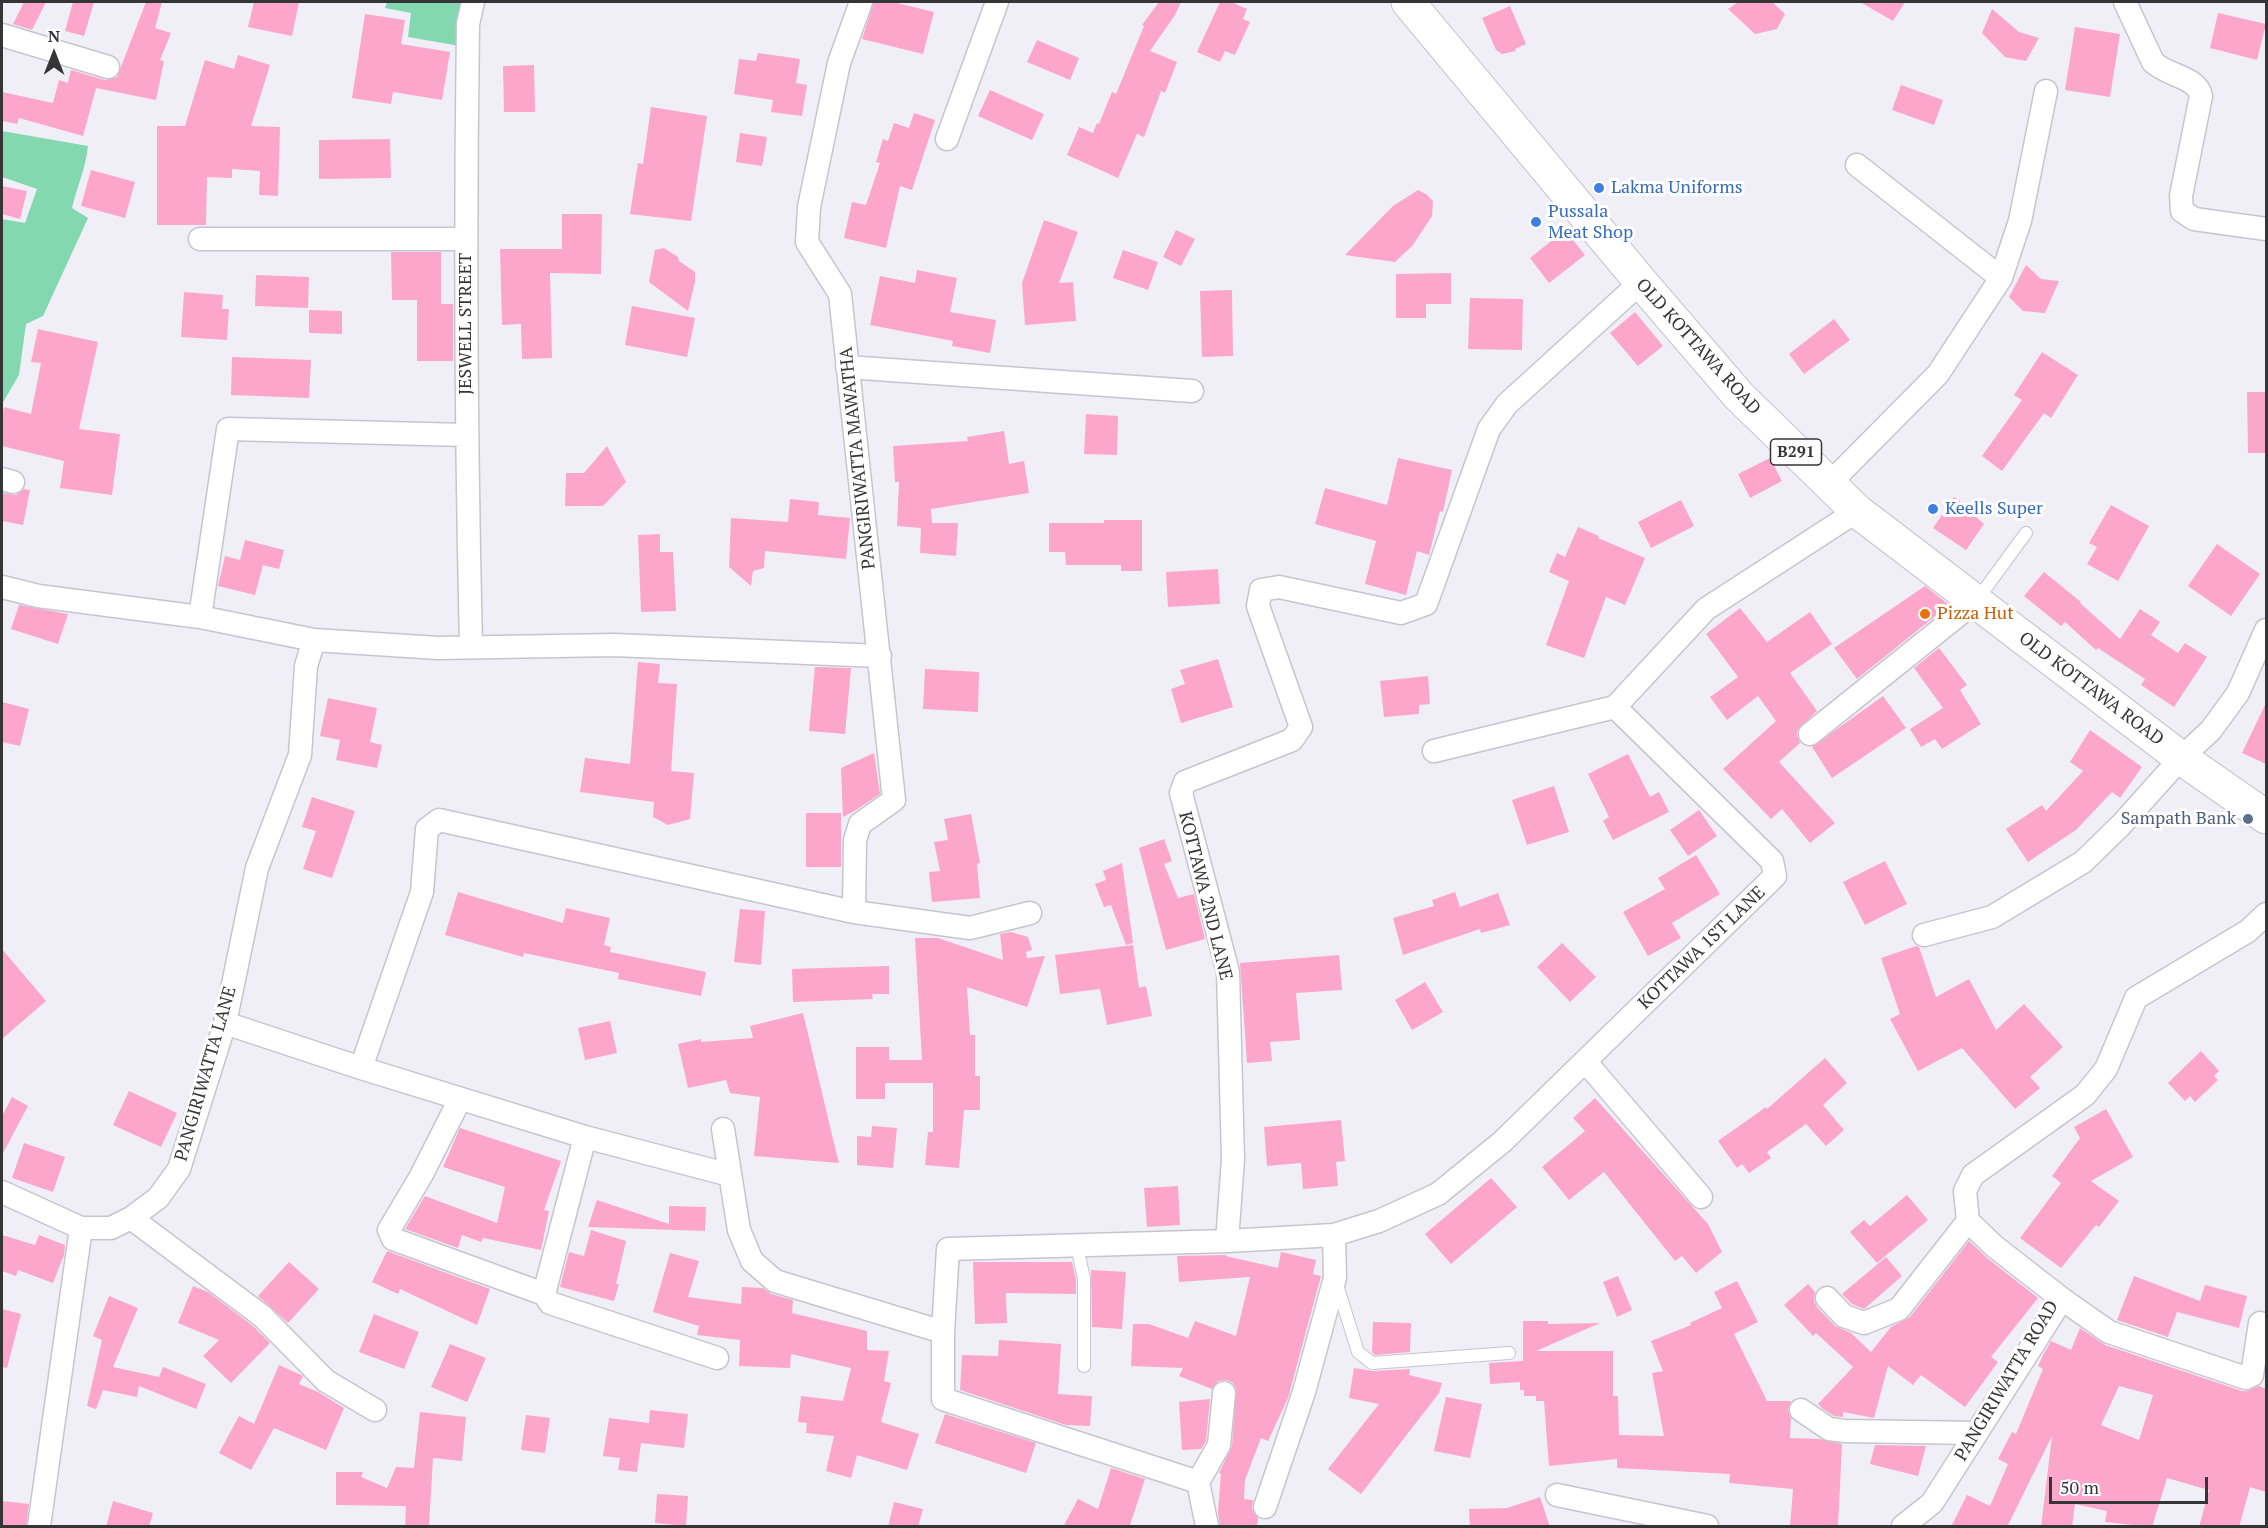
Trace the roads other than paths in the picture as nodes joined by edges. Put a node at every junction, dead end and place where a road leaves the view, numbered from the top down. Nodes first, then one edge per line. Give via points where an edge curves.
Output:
1 (473, 2) edge
2 (861, 2) edge
3 (997, 2) edge
4 (1408, 2) edge
5 (2125, 4) edge
6 (2, 35) edge
7 (108, 67) dead end
8 (2046, 91) dead end
9 (947, 139) dead end
10 (1857, 165) dead end
11 (2266, 229) edge
12 (200, 239) dead end
13 (465, 239) junction
14 (2001, 279) junction
15 (1641, 282) junction
16 (847, 367) junction
17 (1192, 391) dead end
18 (466, 435) junction
19 (1829, 484) junction
20 (1857, 511) junction
21 (2026, 533) dead end
22 (2, 587) edge
23 (1976, 601) junction
24 (200, 617) junction
25 (2266, 630) edge
26 (314, 640) junction
27 (471, 646) junction
28 (880, 656) junction
29 (1615, 707) junction
30 (1810, 734) dead end
31 (1434, 751) dead end
32 (2181, 758) junction
33 (2266, 817) edge
34 (854, 912) junction
35 (1030, 913) dead end
36 (2266, 914) edge
37 (1924, 935) dead end
38 (225, 1023) junction
39 (1585, 1061) junction
40 (361, 1068) junction
41 (460, 1099) junction
42 (723, 1129) dead end
43 (585, 1137) junction
44 (730, 1175) junction
45 (2, 1192) edge
46 (1701, 1197) dead end
47 (131, 1218) junction
48 (1968, 1221) junction
49 (81, 1228) junction
50 (1335, 1235) junction
51 (1227, 1241) junction
52 (1077, 1246) junction
53 (1335, 1278) junction
54 (544, 1294) junction
55 (1827, 1298) dead end
56 (2062, 1299) junction
57 (2260, 1323) dead end
58 (943, 1332) junction
59 (1509, 1353) dead end
60 (717, 1358) dead end
61 (1084, 1366) dead end
62 (1224, 1393) dead end
63 (375, 1410) dead end
64 (1801, 1410) dead end
65 (1976, 1433) junction
66 (1198, 1482) junction
67 (1557, 1495) dead end
68 (1265, 1507) dead end
69 (39, 1527) edge
70 (1208, 1527) edge
71 (1707, 1527) edge
72 (1903, 1527) edge

1 - 13 street, JESWELL STREET via 468,24
2 - 16 street, PANGIRIWATTA MAWATHA via 839,63 809,207 807,242 840,294
3 - 9 street
4 - 15 main road, OLD KOTTAWA ROAD / B291
5 - 11 street via 2153,62 2200,90 2181,196 2182,211 2194,219
6 - 7 street
8 - 14 street via 2020,221
10 - 14 street
12 - 13 street
13 - 18 street, JESWELL STREET
14 - 19 street via 1938,374
15 - 19 main road, OLD KOTTAWA ROAD / B291 via 1739,396
15 - 51 street, KOTTAWA 2ND LANE via 1507,404 1489,429 1426,604 1401,613 1279,587 1261,590 1258,606 1301,727 1292,740 1185,782 1181,793 1228,972 1233,1159
16 - 17 street
16 - 28 street, PANGIRIWATTA MAWATHA
18 - 24 street via 228,429
18 - 27 street, JESWELL STREET
19 - 20 main road, OLD KOTTAWA ROAD / B291
20 - 23 main road, OLD KOTTAWA ROAD / B291
20 - 29 street via 1706,609
21 - 23 lane
22 - 24 street via 38,596
23 - 30 street
23 - 32 main road, OLD KOTTAWA ROAD / B291
24 - 26 street
25 - 32 street via 2238,693 2211,730
26 - 27 street via 438,648
26 - 38 street, PANGIRIWATTA LANE via 306,666 300,755 257,868
27 - 28 street via 614,645
28 - 34 street, PANGIRIWATTA MAWATHA via 894,800 860,824 855,840
29 - 31 street
29 - 39 street, KOTTAWA 1ST LANE via 1772,861 1775,876
32 - 33 main road, OLD KOTTAWA ROAD / B291
32 - 37 street via 2083,862 1992,917
34 - 35 street via 970,928
34 - 40 street via 439,820 427,829 422,892
36 - 48 street via 2248,931 2136,998 2106,1069 2085,1095 1973,1175 1965,1191
38 - 40 street
38 - 47 street, PANGIRIWATTA LANE via 179,1169 158,1198
39 - 46 street
39 - 50 street, KOTTAWA 1ST LANE via 1502,1142 1438,1194 1379,1221
40 - 41 street
41 - 43 street
41 - 54 street via 389,1230 393,1239
42 - 44 street
43 - 44 street
43 - 54 street
44 - 58 street via 739,1230 752,1262 775,1281
45 - 49 street
47 - 49 street, PANGIRIWATTA LANE via 111,1228
47 - 63 street via 262,1316 326,1381
48 - 55 street via 1899,1309 1864,1323 1845,1316
48 - 56 street, PANGIRIWATTA ROAD
49 - 69 street
50 - 51 street, KOTTAWA 1ST LANE
50 - 53 street
51 - 52 street, KOTTAWA 1ST LANE
52 - 58 street, KOTTAWA 1ST LANE via 948,1249
52 - 61 lane via 1084,1279
53 - 59 lane via 1358,1352 1372,1363
53 - 68 street via 1304,1392
54 - 60 street via 550,1303
56 - 57 street via 2109,1332 2236,1377 2252,1375
56 - 65 street, PANGIRIWATTA ROAD
58 - 66 street via 943,1399
62 - 66 street via 1219,1446
64 - 65 street via 1829,1429
65 - 72 street, PANGIRIWATTA ROAD via 1932,1503
66 - 70 street
67 - 71 street

